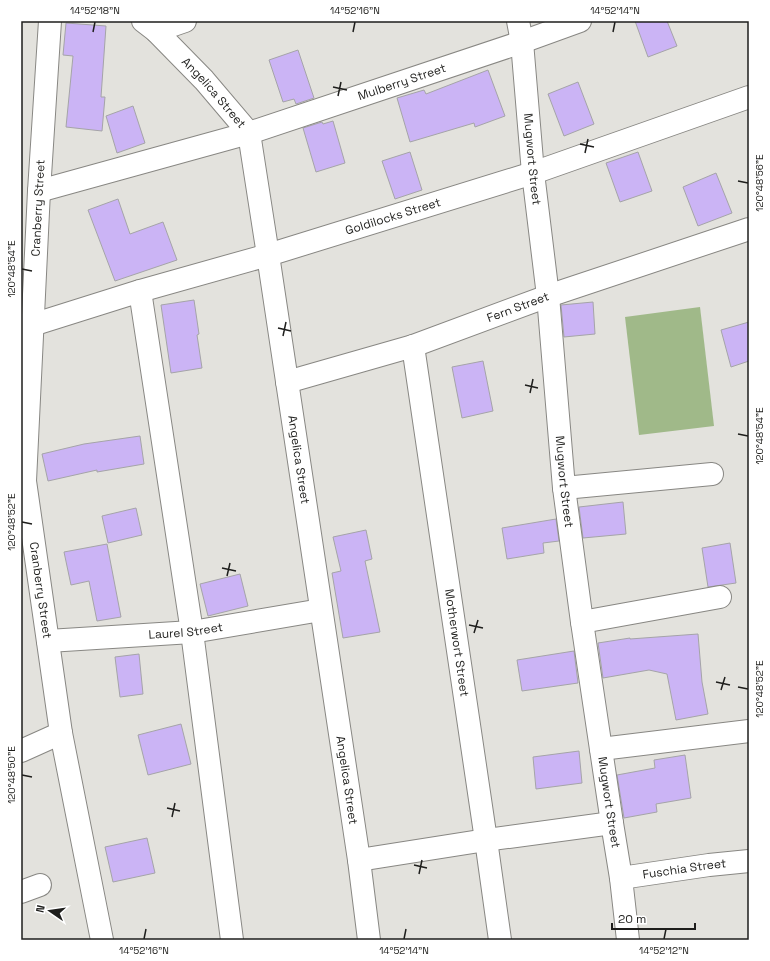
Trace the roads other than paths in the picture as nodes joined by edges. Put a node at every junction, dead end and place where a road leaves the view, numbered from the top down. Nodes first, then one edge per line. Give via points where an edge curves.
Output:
1 (50, 21) edge
2 (185, 21) edge
3 (518, 21) edge
4 (580, 21) edge
5 (149, 26) edge
6 (522, 42) junction
7 (749, 97) edge
8 (249, 133) junction
9 (533, 173) junction
10 (39, 191) junction
11 (749, 229) edge
12 (268, 255) junction
13 (140, 291) junction
14 (548, 296) junction
15 (32, 325) junction
16 (413, 346) junction
17 (287, 382) junction
18 (712, 474) dead end
19 (23, 482) edge
20 (564, 488) junction
21 (720, 597) dead end
22 (321, 610) junction
23 (582, 622) junction
24 (192, 632) junction
25 (48, 641) junction
26 (749, 732) edge
27 (61, 733) junction
28 (602, 750) junction
29 (21, 751) edge
30 (612, 823) junction
31 (486, 840) junction
32 (358, 860) junction
33 (749, 861) edge
34 (620, 878) junction
35 (102, 940) edge
36 (232, 940) edge
37 (369, 940) edge
38 (500, 940) edge
39 (628, 940) edge

1 - 10 street, Cranberry Street
2 - 5 street
3 - 6 street, Mugwort Street
4 - 6 street, Mulberry Street
5 - 8 street, Angelica Street via 204,80
6 - 8 street, Mulberry Street
6 - 9 street, Mugwort Street
7 - 9 street, Goldilocks Street
8 - 10 street, Mulberry Street
8 - 12 street, Angelica Street
9 - 12 street, Goldilocks Street
9 - 14 street, Mugwort Street
10 - 15 street, Cranberry Street
11 - 14 street, Fern Street
12 - 13 street, Goldilocks Street
12 - 17 street, Angelica Street
13 - 15 street, Goldilocks Street
13 - 24 street
14 - 16 street, Fern Street
14 - 20 street, Mugwort Street
15 - 19 street, Cranberry Street
16 - 17 street, Fern Street
16 - 31 street, Motherwort Street
17 - 22 street, Angelica Street
18 - 20 street
19 - 25 street, Cranberry Street
20 - 23 street, Mugwort Street
21 - 23 street
22 - 24 street, Laurel Street
22 - 32 street, Angelica Street
23 - 28 street, Mugwort Street
24 - 25 street, Laurel Street
24 - 36 street
25 - 27 street, Cranberry Street
26 - 28 street
27 - 29 street
27 - 35 street, Cranberry Street
28 - 30 street, Mugwort Street
30 - 31 street
30 - 34 street, Mugwort Street
31 - 32 street
31 - 38 street, Motherwort Street
32 - 37 street, Angelica Street
33 - 34 street, Fuschia Street
34 - 39 street, Mugwort Street

